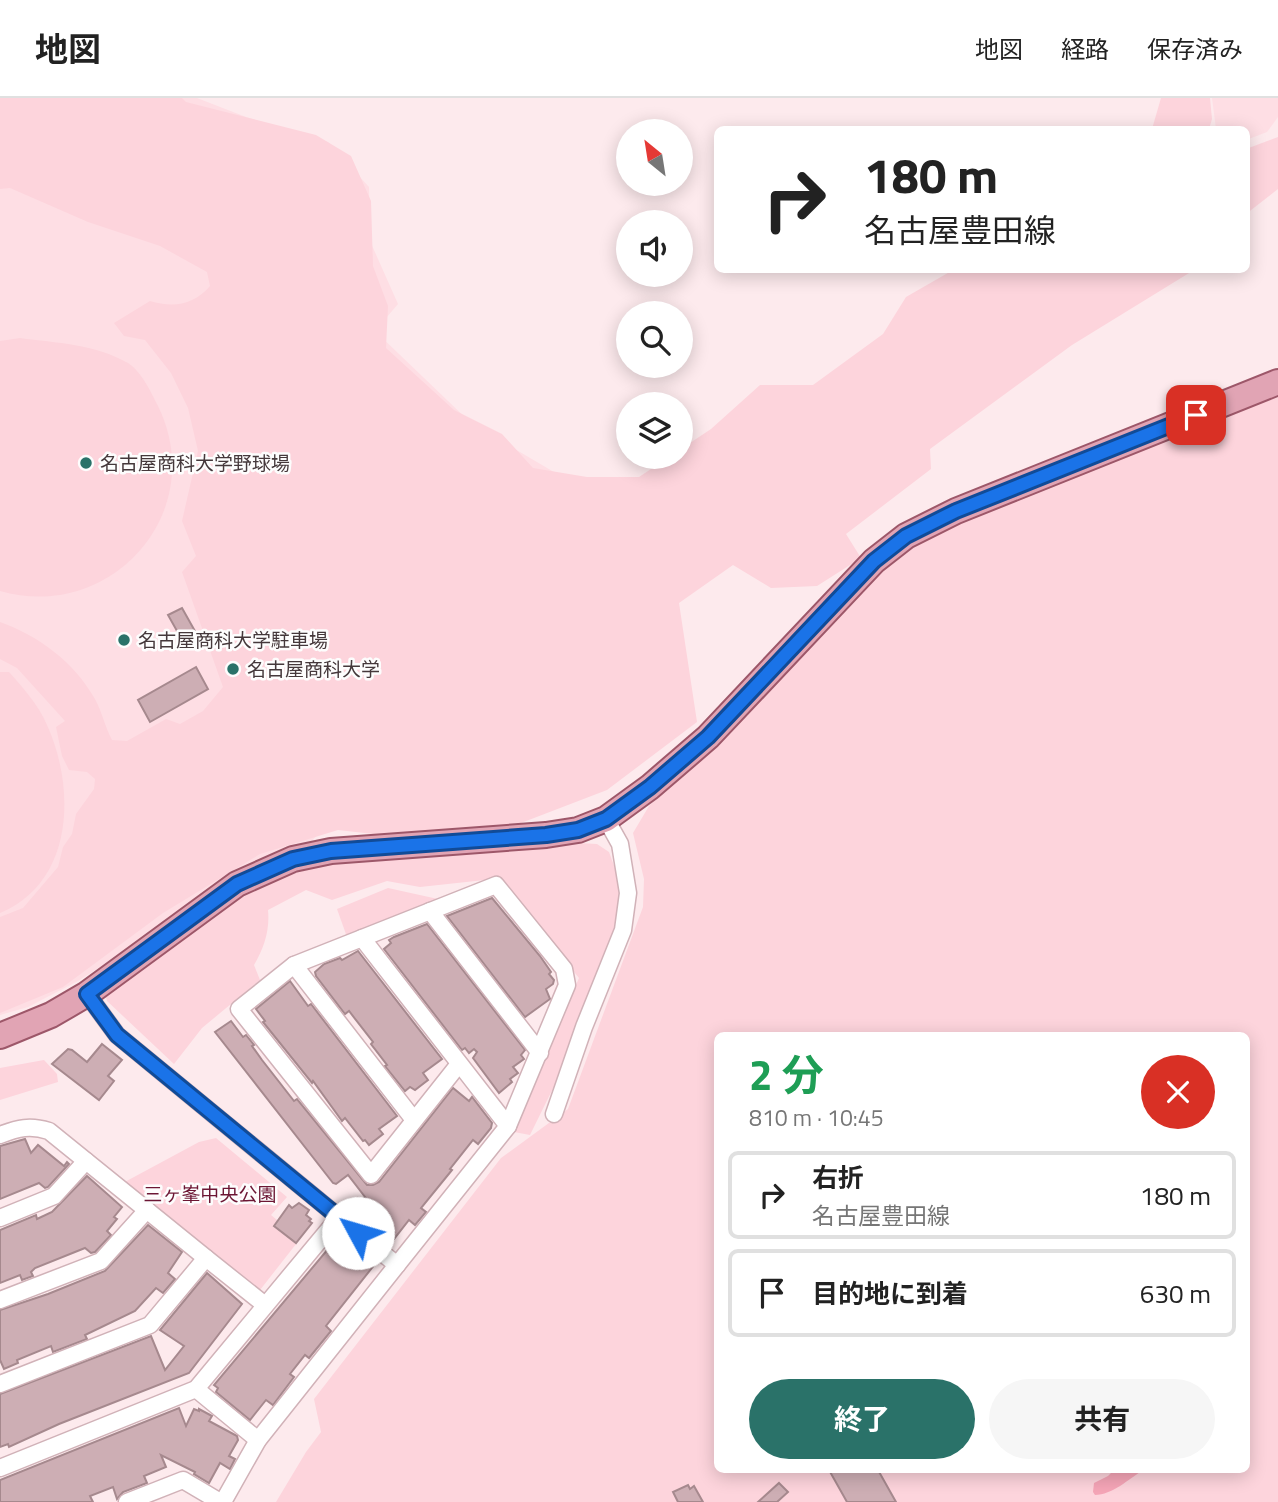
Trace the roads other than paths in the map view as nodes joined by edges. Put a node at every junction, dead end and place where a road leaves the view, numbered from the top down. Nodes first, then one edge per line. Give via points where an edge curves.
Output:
1 (1278, 382) edge
2 (606, 819) junction
3 (430, 911) junction
4 (362, 938) junction
5 (294, 965) junction
6 (87, 994) junction
7 (0, 1036) edge
8 (540, 1053) junction
9 (459, 1064) junction
10 (554, 1114) dead end
11 (414, 1120) junction
12 (508, 1126) junction
13 (0, 1135) edge
14 (86, 1161) junction
15 (147, 1210) junction
16 (338, 1217) junction
17 (0, 1218) edge
18 (206, 1258) junction
19 (397, 1265) junction
20 (0, 1300) edge
21 (265, 1305) junction
22 (0, 1384) edge
23 (196, 1389) junction
24 (258, 1440) junction
25 (0, 1468) edge
26 (126, 1502) edge
27 (221, 1502) edge

1 - 2 main road via 956,511 906,536 874,561 708,737
2 - 6 main road via 546,835 331,851 293,859 237,884
2 - 10 street via 620,844 628,893 623,930
3 - 4 street
3 - 8 street
3 - 8 street via 496,885 564,970 567,985
4 - 5 street
4 - 9 street
5 - 11 street
5 - 11 street via 239,1009 371,1174
6 - 7 main road
6 - 16 street via 117,1035
8 - 12 street
9 - 11 street
9 - 12 street
12 - 19 street
13 - 14 street via 20,1127 49,1131
14 - 15 street
14 - 17 street via 54,1196
15 - 18 street
15 - 20 street via 101,1261
16 - 19 street
16 - 21 street
18 - 21 street
18 - 22 street via 150,1325
19 - 24 street
21 - 23 street
23 - 24 street
23 - 25 street
24 - 27 street
26 - 27 street via 183,1480

